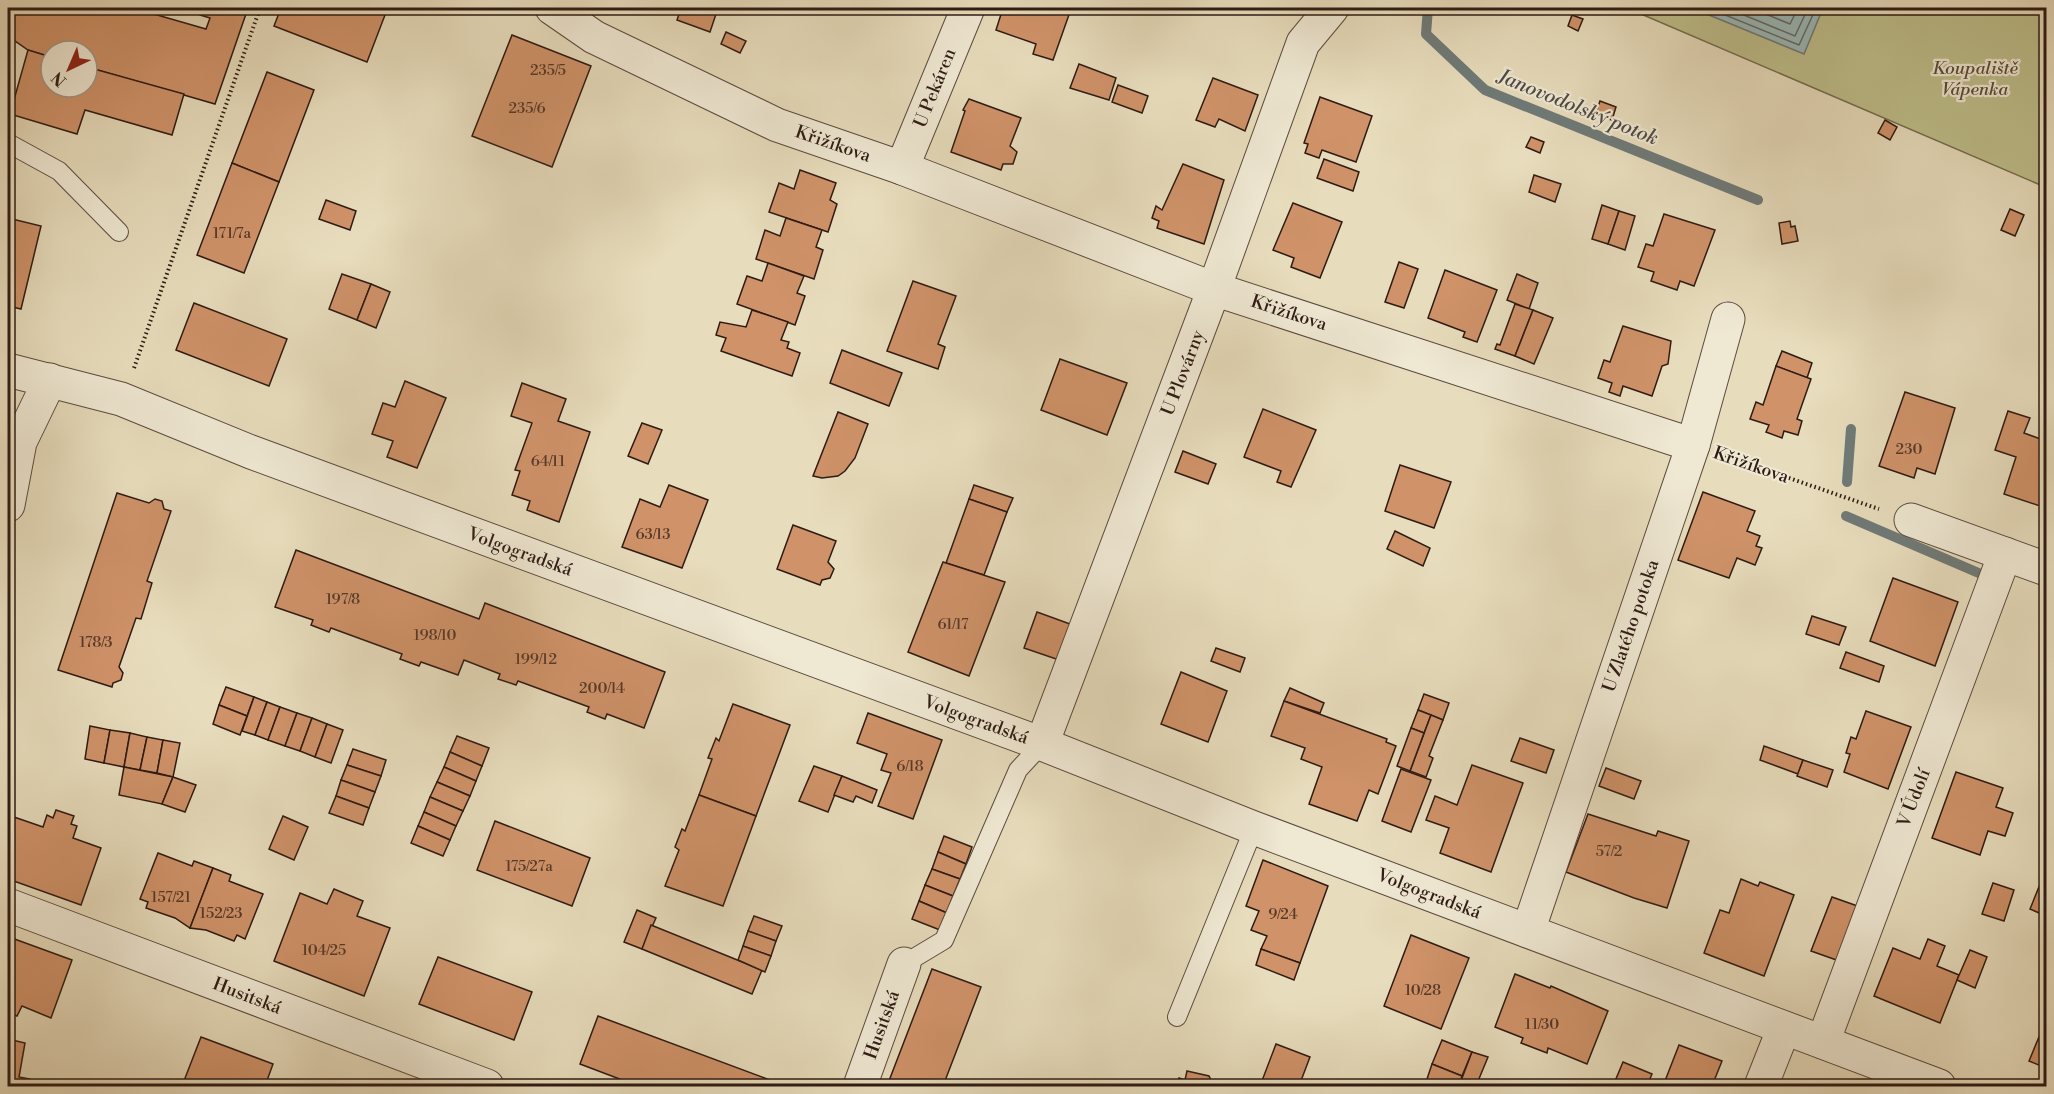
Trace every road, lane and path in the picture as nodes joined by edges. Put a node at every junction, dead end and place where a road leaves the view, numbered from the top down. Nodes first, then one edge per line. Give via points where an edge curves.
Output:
1 (260, 8) edge
2 (552, 8) edge
3 (968, 8) edge
4 (1332, 8) edge
5 (8, 143) edge
6 (902, 168) junction
7 (119, 232) dead end
8 (1214, 289) junction
9 (1728, 318) dead end
10 (8, 370) edge
11 (50, 380) junction
12 (121, 399) junction
13 (1693, 445) junction
14 (8, 505) edge
15 (1911, 520) joint
16 (2005, 555) junction
17 (2046, 569) edge
18 (1042, 744) junction
19 (1254, 828) junction
20 (8, 905) edge
21 (1528, 931) junction
22 (904, 964) joint
23 (1177, 1017) dead end
24 (1784, 1028) junction
25 (1823, 1042) junction
26 (487, 1086) edge
27 (860, 1086) edge
28 (1761, 1086) edge
29 (1939, 1086) edge

1 - 12 path
2 - 6 street, Křižíkova via 594,37 777,125
3 - 6 street, U Pekáren
4 - 8 street, U Plovárny via 1303,43
5 - 7 lane via 59,171
6 - 8 street, Křižíkova
8 - 13 street, Křižíkova
8 - 18 street, U Plovárny
9 - 13 street, U Zlatého potoka
10 - 11 street, Volgogradská
11 - 12 street, Volgogradská
11 - 14 street via 20,442
12 - 18 street, Volgogradská via 250,452
13 - 15 path, Křižíkova
13 - 21 street, U Zlatého potoka
15 - 16 street
16 - 17 street
16 - 25 street, V Údolí
18 - 19 street, Volgogradská
18 - 22 lane via 1017,770 945,939
19 - 21 street, Volgogradská
19 - 23 lane
20 - 26 street, Husitská
21 - 24 street, Volgogradská
22 - 27 street, Husitská
24 - 25 street, Volgogradská
24 - 28 street
25 - 29 street, Volgogradská

